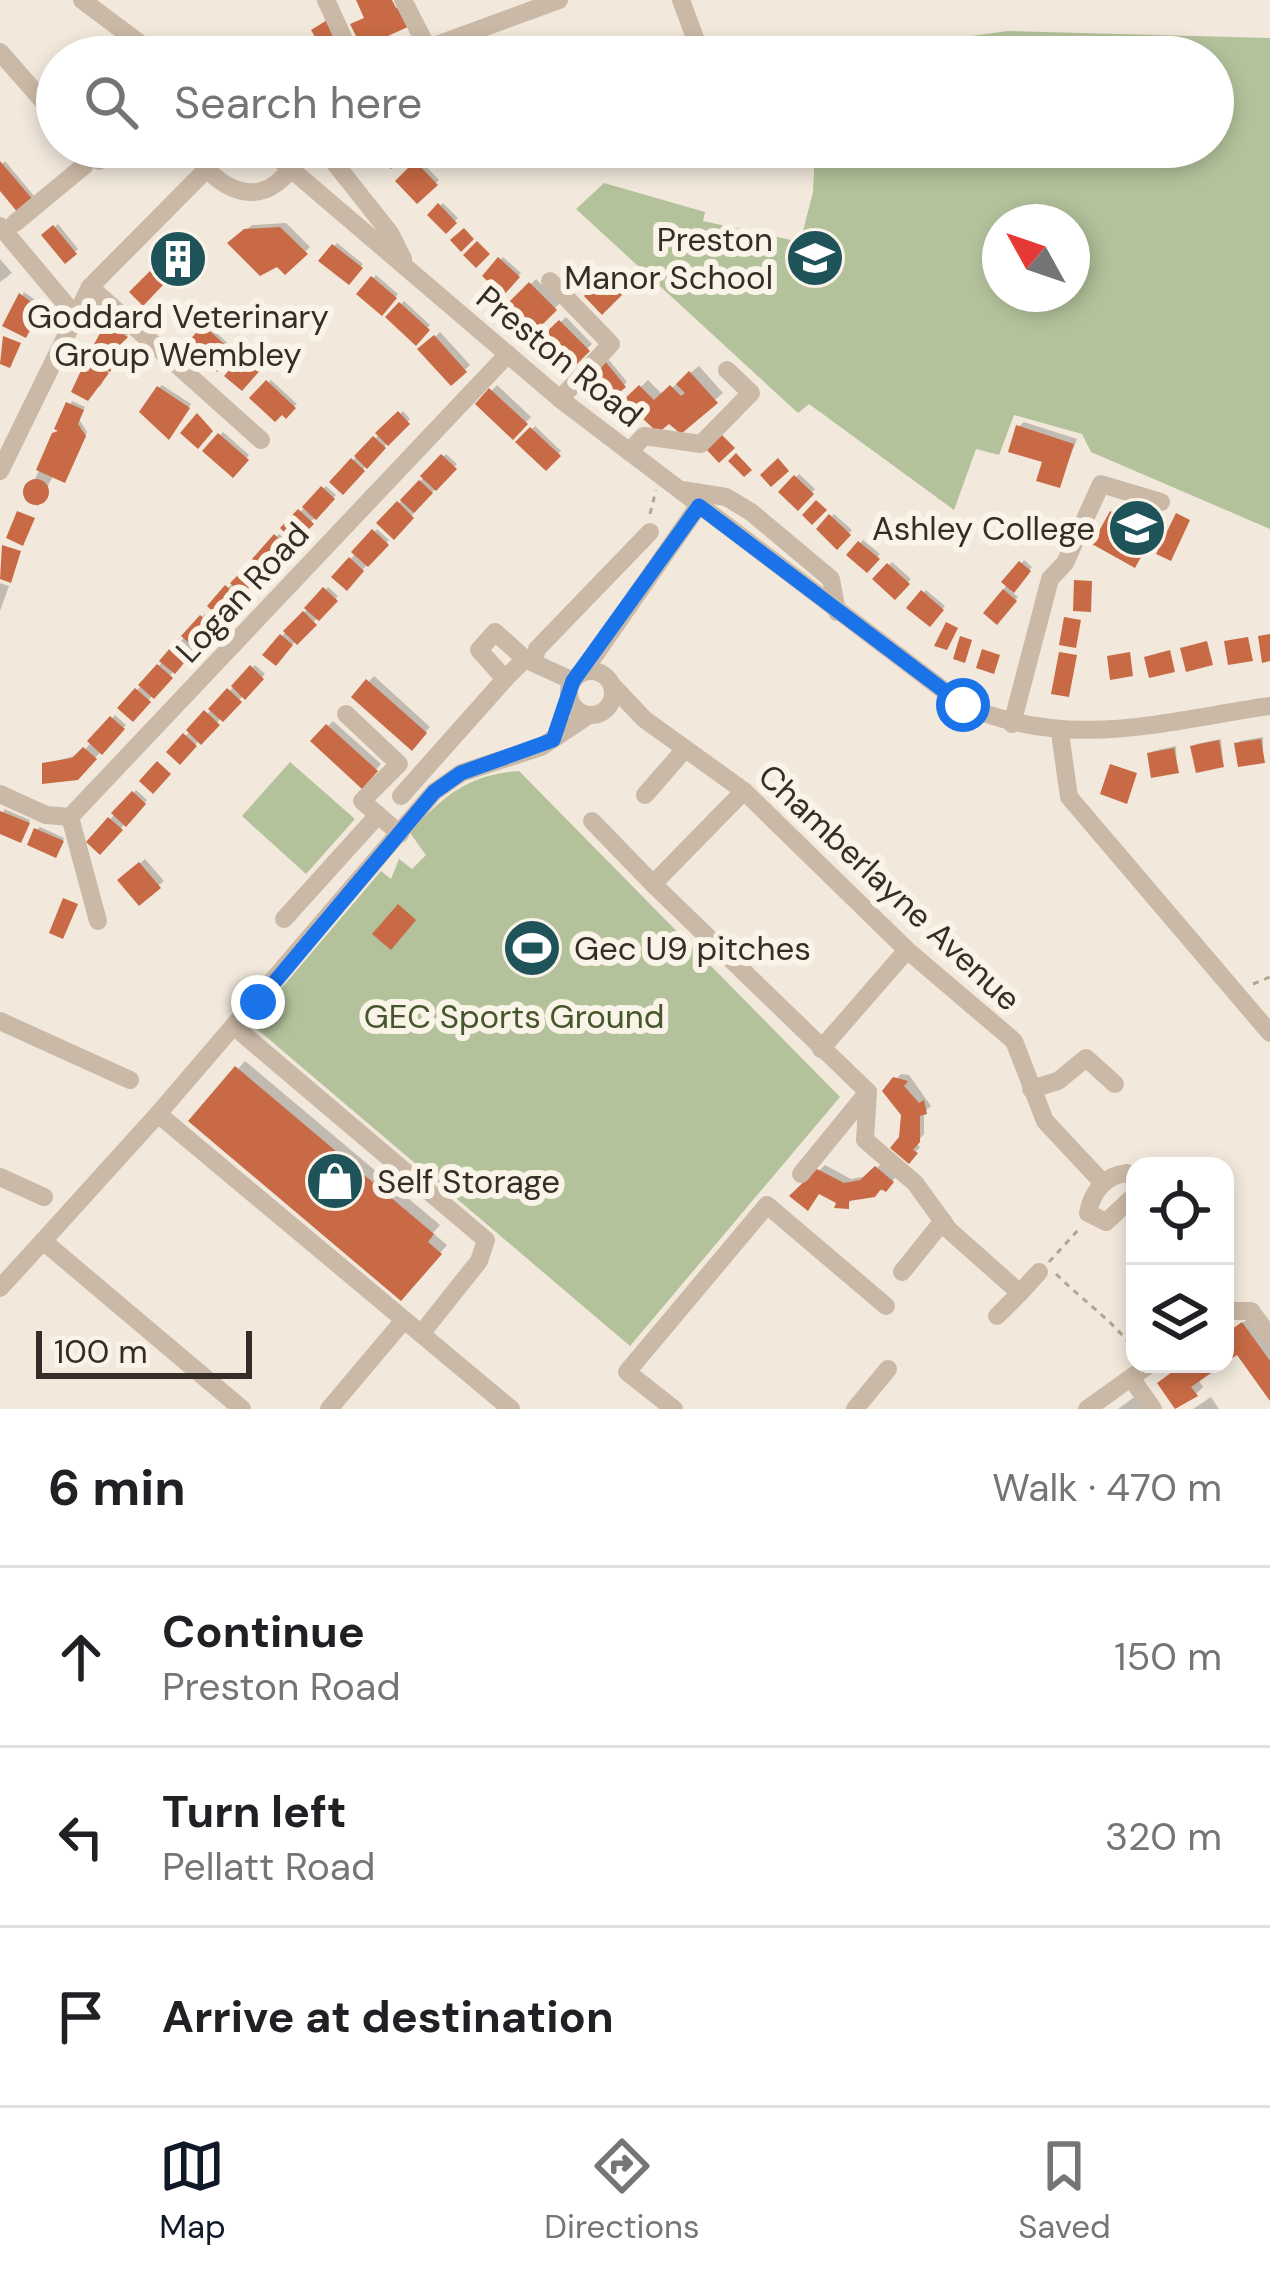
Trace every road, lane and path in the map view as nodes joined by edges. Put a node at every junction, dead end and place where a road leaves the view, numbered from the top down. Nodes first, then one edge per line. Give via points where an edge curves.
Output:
1 (82, 0) edge
2 (105, 0) edge
3 (326, 0) edge
4 (403, 0) edge
5 (559, 0) edge
6 (681, 0) edge
7 (509, 8) edge
8 (114, 19) junction
9 (134, 36) edge
10 (342, 36) edge
11 (421, 36) edge
12 (450, 36) edge
13 (694, 36) edge
14 (0, 52) edge
15 (36, 94) edge
16 (78, 168) edge
17 (204, 168) edge
18 (290, 168) joint
19 (339, 168) edge
20 (205, 171) junction
21 (8, 224) edge
22 (406, 267) junction
23 (550, 281) dead end
24 (90, 287) junction
25 (74, 313) junction
26 (508, 354) junction
27 (727, 370) dead end
28 (560, 398) junction
29 (261, 440) dead end
30 (629, 452) junction
31 (0, 472) edge
32 (671, 484) junction
33 (1161, 502) dead end
34 (699, 506) junction
35 (650, 532) joint
36 (837, 612) junction
37 (605, 641) junction
38 (529, 659) junction
39 (506, 679) junction
40 (609, 681) junction
41 (575, 685) junction
42 (1270, 706) edge
43 (597, 713) junction
44 (346, 714) dead end
45 (644, 719) junction
46 (1012, 724) junction
47 (1060, 733) junction
48 (553, 740) junction
49 (685, 749) junction
50 (744, 791) junction
51 (0, 794) edge
52 (645, 795) dead end
53 (401, 796) dead end
54 (378, 815) junction
55 (70, 817) junction
56 (592, 821) dead end
57 (400, 834) junction
58 (653, 884) junction
59 (284, 919) dead end
60 (98, 922) dead end
61 (908, 950) junction
62 (1270, 976) edge
63 (1235, 992) junction
64 (0, 1021) edge
65 (237, 1029) junction
66 (1270, 1033) edge
67 (821, 1049) junction
68 (130, 1080) dead end
69 (1115, 1084) dead end
70 (1031, 1090) junction
71 (868, 1092) junction
72 (158, 1114) junction
73 (1126, 1173) edge
74 (801, 1174) dead end
75 (0, 1177) edge
76 (1103, 1183) junction
77 (44, 1197) dead end
78 (1126, 1203) edge
79 (1090, 1217) junction
80 (943, 1221) junction
81 (43, 1241) junction
82 (1043, 1268) junction
83 (902, 1272) dead end
84 (0, 1288) edge
85 (1020, 1293) junction
86 (886, 1306) dead end
87 (1234, 1311) edge
88 (997, 1316) dead end
89 (404, 1320) junction
90 (421, 1334) junction
91 (1270, 1337) edge
92 (1126, 1338) edge
93 (888, 1369) dead end
94 (1138, 1373) edge
95 (1131, 1378) junction
96 (342, 1404) edge
97 (865, 1405) edge
98 (242, 1409) edge
99 (511, 1409) edge
100 (674, 1409) edge
101 (1087, 1409) edge
102 (1153, 1409) edge

1 - 8 street
2 - 8 street
3 - 10 street
4 - 11 street
5 - 7 street
6 - 13 street
7 - 12 street
8 - 9 street
14 - 15 street
16 - 21 street
17 - 20 street
18 - 20 street via 257,191
18 - 22 street, Preston Road
19 - 22 street, Preston Road
20 - 24 street
21 - 25 street
22 - 26 street, Preston Road
23 - 28 street via 611,344
24 - 25 street
24 - 29 street
25 - 31 street
26 - 28 street, Preston Road
26 - 55 street, Logan Road
27 - 30 street via 752,393 701,443 644,436
28 - 30 street, Preston Road
30 - 32 street, Preston Road
32 - 34 street, Preston Road
32 - 35 path via 650,496
32 - 36 street, Preston Road via 727,497 751,512 830,579
33 - 46 street via 1101,484 1050,580
34 - 36 street, Preston Road
34 - 37 street
35 - 38 street
36 - 46 street, Preston Road via 963,705
37 - 40 street
37 - 41 street
38 - 39 street
38 - 39 street via 495,632 478,650
38 - 41 street
39 - 53 street
40 - 41 street
40 - 43 street via 613,700
40 - 45 street, Chamberlayne Avenue
41 - 43 street
41 - 48 street
42 - 47 street, Preston Road
43 - 45 street, Chamberlayne Avenue
43 - 48 street
44 - 54 street via 399,764 362,801
45 - 49 street, Chamberlayne Avenue
46 - 47 street, Preston Road
47 - 63 street via 1069,797
48 - 57 street via 461,773
49 - 50 street, Chamberlayne Avenue
49 - 52 street
50 - 58 street
50 - 61 street, Chamberlayne Avenue
51 - 55 street
54 - 57 street
54 - 59 street
55 - 60 street
56 - 58 street
57 - 65 street
58 - 67 street
61 - 67 street
61 - 70 street, Chamberlayne Avenue via 1014,1042
62 - 63 path
63 - 66 street
64 - 68 street
65 - 72 street
65 - 90 street via 486,1240 479,1261
67 - 71 street
69 - 70 street via 1086,1058
70 - 76 street, Chamberlayne Avenue via 1046,1120
71 - 74 street
71 - 80 street via 865,1140 915,1183
72 - 81 street
72 - 89 street
73 - 76 street
75 - 77 street
76 - 79 street
78 - 79 street via 1106,1222
79 - 82 path
80 - 83 street
80 - 85 street
81 - 84 street
81 - 98 street
82 - 85 street
82 - 92 path
85 - 88 street
86 - 100 street via 766,1204 627,1372
87 - 91 street via 1251,1311
89 - 90 street
89 - 96 street
90 - 99 street
93 - 97 street
94 - 95 street
95 - 101 street
95 - 102 street

